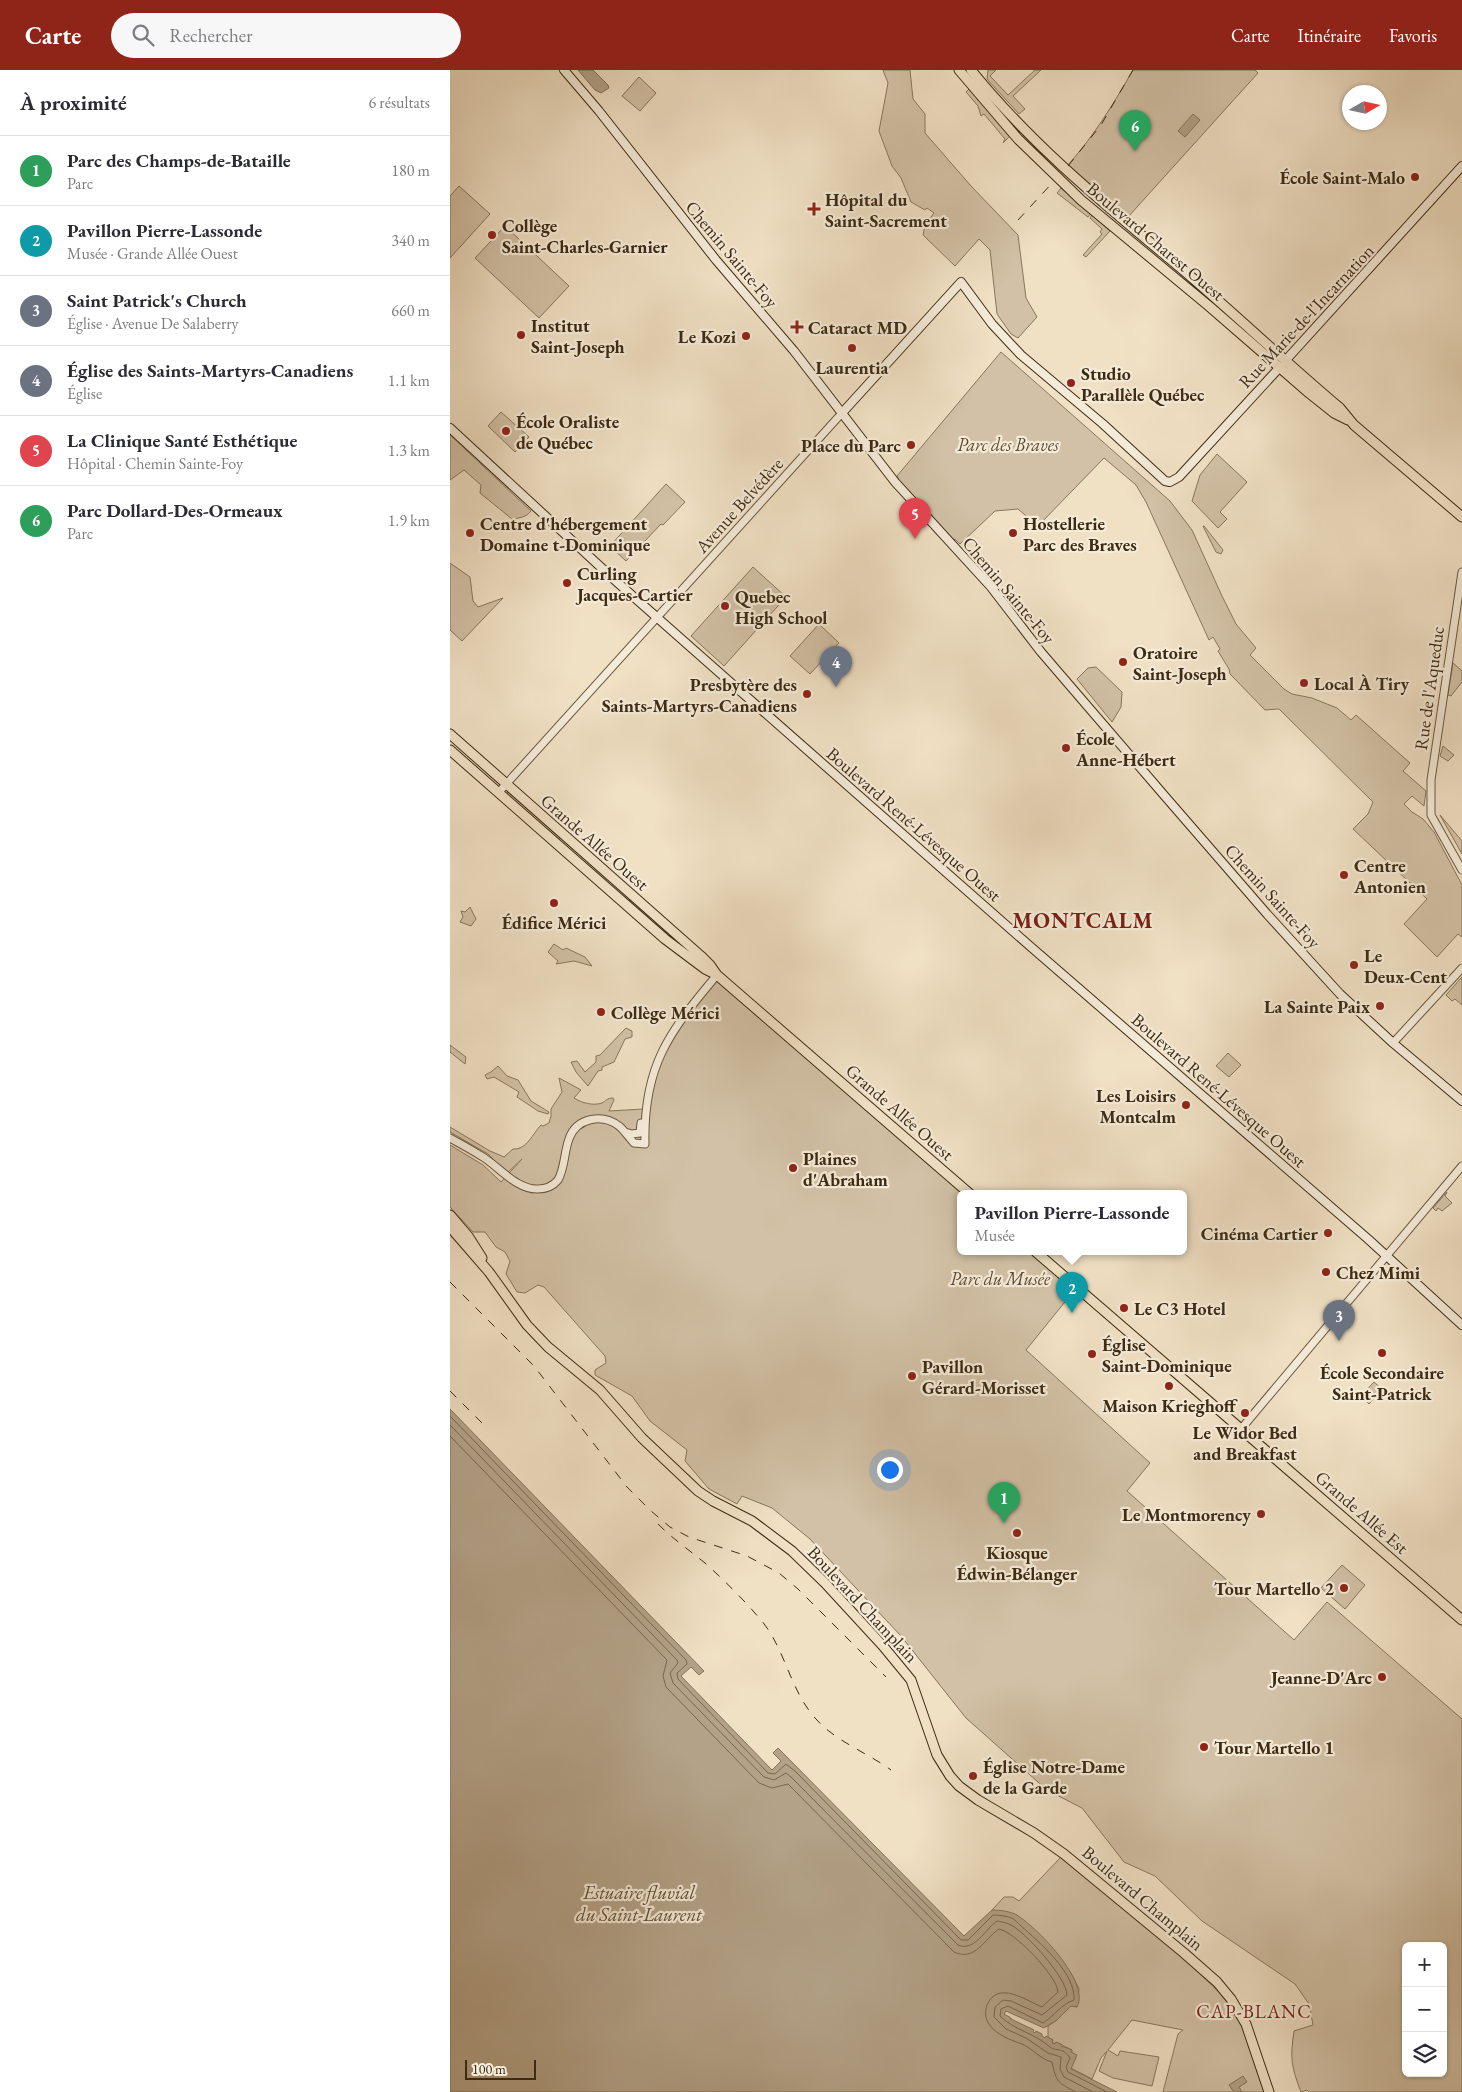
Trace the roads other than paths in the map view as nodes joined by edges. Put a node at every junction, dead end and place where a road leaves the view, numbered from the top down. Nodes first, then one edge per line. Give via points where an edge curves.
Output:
1 (564, 70) edge
2 (959, 70) edge
3 (971, 70) edge
4 (1462, 166) edge
5 (1282, 364) junction
6 (842, 413) junction
7 (450, 428) edge
8 (1170, 482) joint
9 (1462, 517) edge
10 (1462, 572) edge
11 (656, 617) junction
12 (450, 734) edge
13 (450, 750) edge
14 (506, 785) junction
15 (499, 792) junction
16 (1462, 870) edge
17 (1462, 968) edge
18 (717, 975) junction
19 (1393, 1043) junction
20 (1462, 1100) edge
21 (646, 1102) junction
22 (625, 1132) junction
23 (450, 1138) edge
24 (1462, 1166) edge
25 (965, 1190) edge
26 (450, 1215) edge
27 (450, 1226) edge
28 (1039, 1255) edge
29 (1386, 1256) junction
30 (489, 1272) junction
31 (1462, 1324) edge
32 (1241, 1429) junction
33 (1462, 1620) edge
34 (1269, 2092) edge

1 - 6 main road, Chemin Sainte-Foy
2 - 5 main road, Boulevard Charest Ouest via 1018,139 1081,200
3 - 5 main road, Boulevard Charest Ouest via 1076,180 1191,278
4 - 5 main road, Rue Marie-de-l'Incarnation
5 - 8 main road, Rue Marie-de-l'Incarnation via 1179,477
5 - 9 main road, Boulevard Charest Ouest via 1340,408 1349,420
6 - 8 main road, Avenue Belvédère via 961,282 992,324 1021,355
6 - 11 street, Avenue Belvédère
6 - 19 main road, Chemin Sainte-Foy via 895,482 991,587 1076,693 1267,914 1340,994
7 - 11 main road, Boulevard René-Lévesque Ouest
10 - 16 street, Rue de l'Aqueduc via 1431,780 1431,815
11 - 14 street, Avenue Belvédère
11 - 29 main road, Boulevard René-Lévesque Ouest
12 - 14 main road, Grande Allée Ouest
13 - 15 main road, Grande Allée Ouest
14 - 15 street, Avenue Belvédère
14 - 18 main road, Grande Allée Ouest via 706,960
15 - 18 main road, Grande Allée Ouest via 665,939
17 - 19 street
18 - 21 street via 671,1032 655,1066
18 - 25 main road, Grande Allée Ouest
19 - 20 main road, Chemin Sainte-Foy
21 - 22 street via 640,1133
21 - 22 street via 645,1144 634,1143
22 - 23 street via 607,1120 596,1118 581,1123 569,1138 558,1179 540,1189 520,1184 484,1157
24 - 29 street
26 - 30 main road, Boulevard Champlain via 475,1244
27 - 30 main road, Boulevard Champlain
28 - 32 main road
29 - 31 main road, Boulevard René-Lévesque Ouest
29 - 32 street
30 - 34 main road, Boulevard Champlain via 537,1336 600,1390 642,1438 689,1483 778,1540 807,1565 865,1626 911,1680 937,1755 959,1786 1064,1854 1217,1982 1246,2024
32 - 33 main road, Grande Allée Est

